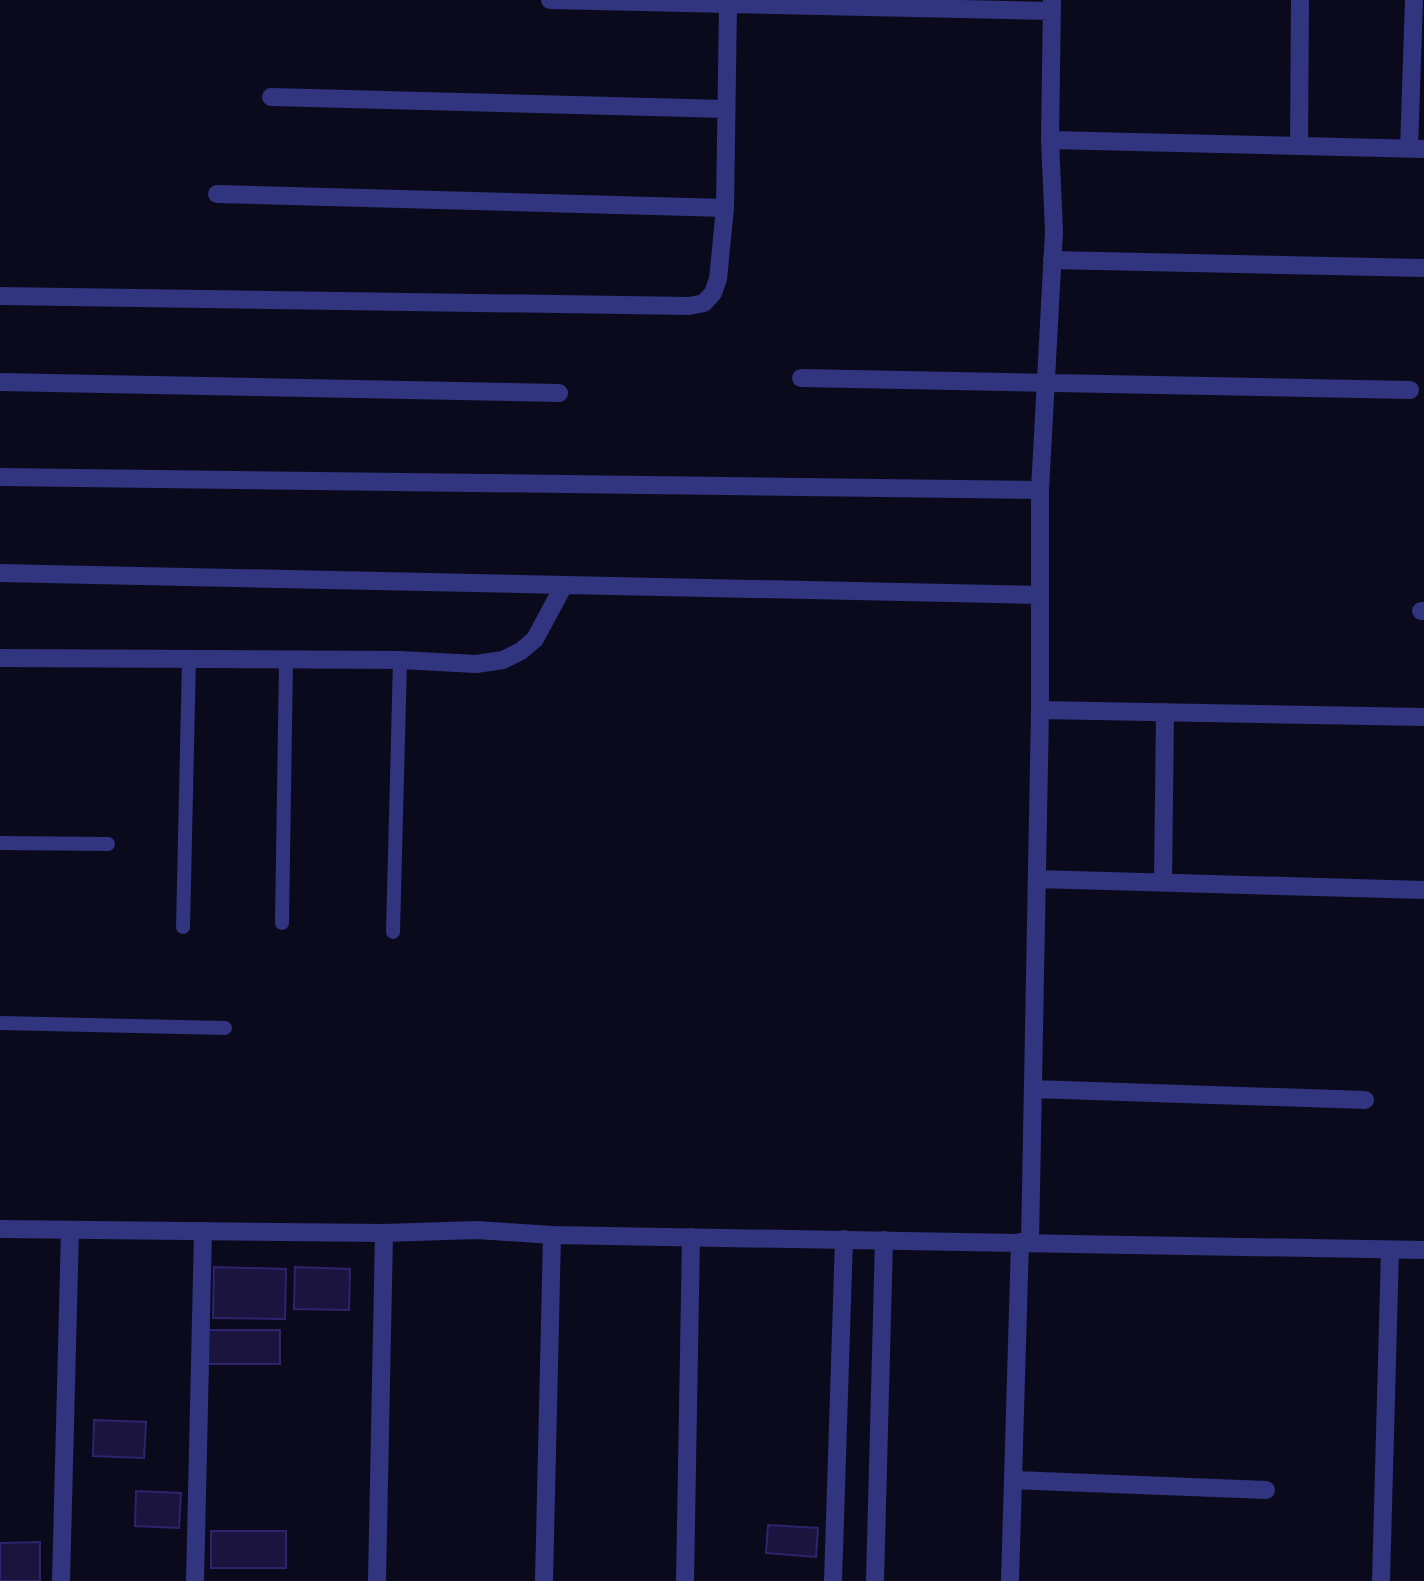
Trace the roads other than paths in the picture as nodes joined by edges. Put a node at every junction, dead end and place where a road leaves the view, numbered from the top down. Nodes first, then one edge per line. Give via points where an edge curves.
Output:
1 (550, 0) edge
2 (1300, 0) edge
3 (1415, 0) edge
4 (728, 4) junction
5 (1052, 5) edge
6 (271, 97) dead end
7 (726, 109) junction
8 (1050, 140) junction
9 (1299, 146) junction
10 (1416, 149) edge
11 (217, 194) dead end
12 (725, 208) junction
13 (1052, 260) junction
14 (1424, 268) edge
15 (0, 296) edge
16 (801, 378) dead end
17 (0, 382) edge
18 (1046, 383) junction
19 (1410, 390) dead end
20 (559, 393) dead end
21 (0, 477) edge
22 (1040, 491) junction
23 (0, 573) edge
24 (564, 585) junction
25 (1040, 595) junction
26 (0, 658) edge
27 (189, 659) junction
28 (285, 660) junction
29 (400, 660) junction
30 (1040, 710) junction
31 (1165, 712) junction
32 (1424, 717) edge
33 (0, 843) edge
34 (108, 844) dead end
35 (1037, 880) junction
36 (1163, 883) junction
37 (1424, 890) edge
38 (282, 923) dead end
39 (183, 927) dead end
40 (393, 932) dead end
41 (0, 1023) edge
42 (225, 1028) dead end
43 (1033, 1089) junction
44 (1365, 1100) dead end
45 (0, 1229) edge
46 (70, 1230) junction
47 (203, 1231) junction
48 (384, 1233) junction
49 (552, 1235) junction
50 (691, 1237) junction
51 (844, 1239) junction
52 (884, 1240) junction
53 (1025, 1242) junction
54 (1390, 1250) junction
55 (1424, 1250) edge
56 (1013, 1480) junction
57 (1266, 1490) dead end
58 (61, 1581) edge
59 (195, 1581) edge
60 (377, 1581) edge
61 (544, 1581) edge
62 (685, 1581) edge
63 (833, 1581) edge
64 (875, 1581) edge
65 (1010, 1581) edge
66 (1381, 1581) edge

1 - 4 street
2 - 9 street
3 - 10 street
4 - 5 street
4 - 7 street
5 - 8 street
6 - 7 street
7 - 12 street
8 - 9 street
8 - 13 street
9 - 10 street
11 - 12 street
12 - 15 street via 713,293 704,303 689,306
13 - 14 street
13 - 18 street
16 - 18 street
17 - 20 street
18 - 19 street
18 - 22 street
21 - 22 street
22 - 25 street
23 - 24 street
24 - 25 street
24 - 29 street via 535,639 503,660 476,664
25 - 30 street
26 - 27 street
27 - 28 street
27 - 39 lane
28 - 29 street
28 - 38 lane
29 - 40 lane
30 - 31 street
30 - 35 street
31 - 32 street
31 - 36 street
33 - 34 lane
35 - 36 street
35 - 43 street
36 - 37 street
41 - 42 lane
43 - 44 street
43 - 53 street
45 - 46 street
46 - 47 street
46 - 58 street
47 - 48 street
47 - 59 street
48 - 49 street via 477,1230
48 - 60 street
49 - 50 street
49 - 61 street
50 - 51 street
50 - 62 street
51 - 52 street
51 - 63 street
52 - 53 street
52 - 64 street
53 - 54 street
53 - 56 street
54 - 55 street
54 - 66 street
56 - 57 street
56 - 65 street

